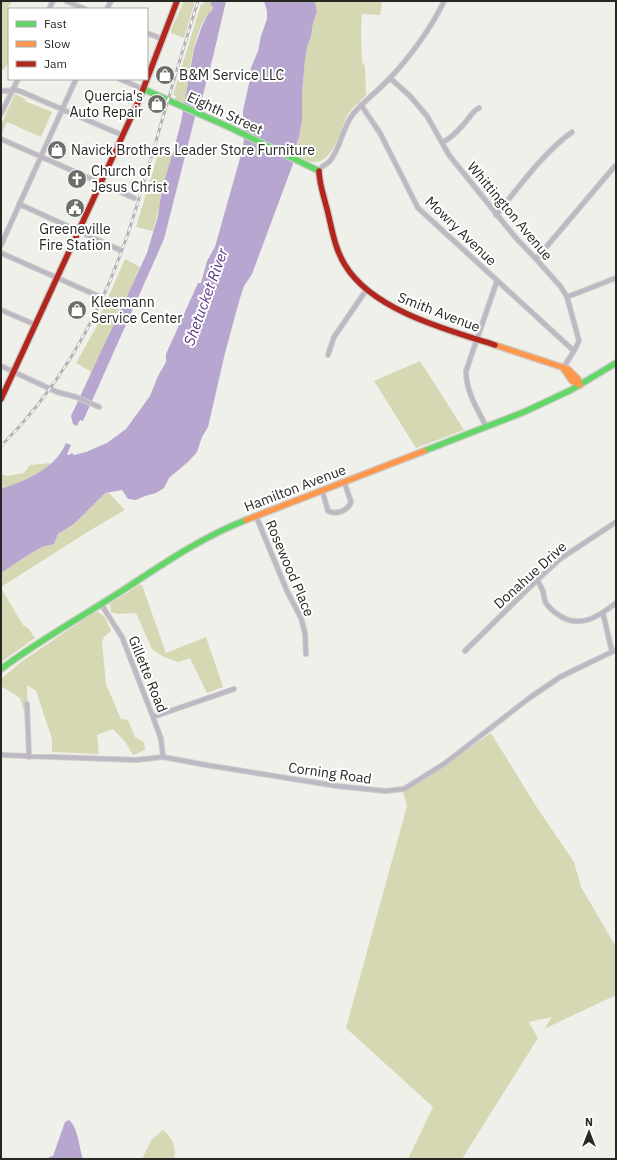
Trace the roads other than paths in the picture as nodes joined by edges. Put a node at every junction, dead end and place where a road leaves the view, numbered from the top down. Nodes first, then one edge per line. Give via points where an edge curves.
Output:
1 (66, 1) edge
2 (178, 1) edge
3 (444, 1) edge
4 (83, 8) edge
5 (148, 33) edge
6 (162, 39) junction
7 (148, 76) edge
8 (390, 78) junction
9 (17, 80) edge
10 (76, 80) edge
11 (122, 80) edge
12 (147, 80) edge
13 (143, 89) junction
14 (12, 90) junction
15 (1, 91) edge
16 (361, 105) junction
17 (479, 108) dead end
18 (62, 109) junction
19 (1, 114) edge
20 (572, 132) dead end
21 (122, 135) junction
22 (1, 139) edge
23 (443, 142) junction
24 (41, 156) junction
25 (616, 166) edge
26 (319, 170) junction
27 (101, 183) junction
28 (134, 198) dead end
29 (19, 204) junction
30 (496, 215) junction
31 (79, 231) junction
32 (1, 244) edge
33 (120, 250) dead end
34 (1, 253) edge
35 (536, 259) junction
36 (58, 278) junction
37 (616, 278) edge
38 (498, 281) junction
39 (367, 289) junction
40 (98, 296) dead end
41 (567, 297) junction
42 (1, 310) edge
43 (36, 325) junction
44 (477, 339) junction
45 (574, 351) junction
46 (328, 356) dead end
47 (616, 364) edge
48 (1, 366) edge
49 (563, 368) junction
50 (14, 372) junction
51 (580, 385) junction
52 (1, 399) edge
53 (98, 407) dead end
54 (486, 426) junction
55 (344, 481) junction
56 (322, 490) junction
57 (256, 516) junction
58 (616, 522) edge
59 (537, 580) junction
60 (616, 603) edge
61 (101, 604) junction
62 (603, 613) junction
63 (464, 651) dead end
64 (614, 651) edge
65 (306, 654) dead end
66 (1, 669) edge
67 (234, 689) dead end
68 (27, 704) dead end
69 (153, 717) junction
70 (1, 755) edge
71 (29, 757) junction
72 (163, 757) junction

1 - 4 street
2 - 6 main road
3 - 8 street via 423,36
5 - 6 street
6 - 7 main road
8 - 16 street
8 - 23 street, Whittington Avenue via 427,116
9 - 14 street
10 - 18 street
11 - 13 street, Eighth Street
12 - 13 main road
13 - 21 main road
13 - 26 main road, Eighth Street
14 - 15 street
14 - 18 street
14 - 19 street
16 - 26 street via 347,124 332,158
16 - 38 street, Mowry Avenue via 380,133 418,208
17 - 23 street via 454,135
18 - 21 street
18 - 24 street
20 - 30 street via 543,159
21 - 27 main road
22 - 24 street
23 - 30 street, Whittington Avenue via 449,155
24 - 27 street
24 - 29 street
25 - 35 street
26 - 39 main road, Smith Avenue via 342,258 353,275
27 - 28 street
27 - 31 main road
29 - 31 street
29 - 32 street
30 - 35 street, Whittington Avenue
31 - 33 street
31 - 36 main road
34 - 36 street
35 - 41 street, Whittington Avenue
36 - 40 street
36 - 43 main road
37 - 41 street
38 - 44 street
38 - 45 street, Mowry Avenue
39 - 44 main road, Smith Avenue via 405,313
39 - 46 street via 334,337
41 - 45 street, Whittington Avenue via 579,341
42 - 43 street
43 - 50 main road
44 - 49 main road, Smith Avenue
44 - 54 street via 466,371 466,381
45 - 49 street, Whittington Avenue
47 - 51 main road, Hamilton Avenue
48 - 50 street
49 - 51 main road, Smith Avenue via 572,372
50 - 52 main road
50 - 53 street
51 - 54 main road, Hamilton Avenue
54 - 55 main road, Hamilton Avenue
55 - 56 main road, Hamilton Avenue
55 - 56 street via 351,502 343,510 334,513 328,511
56 - 57 main road, Hamilton Avenue
57 - 61 main road, Hamilton Avenue via 195,544
57 - 65 street, Rosewood Place via 301,618
58 - 59 street, Donahue Drive via 560,559
59 - 62 street via 552,611 564,620 579,622
59 - 63 street, Donahue Drive
60 - 62 street
61 - 66 main road, Hamilton Avenue
61 - 69 street, Gillette Road via 122,637
62 - 64 street
64 - 72 street, Corning Road via 560,677 444,764 404,789 385,791 337,786
67 - 69 street
68 - 71 street
69 - 72 street, Gillette Road via 161,739
70 - 71 street, Corning Road
71 - 72 street, Corning Road via 136,760

